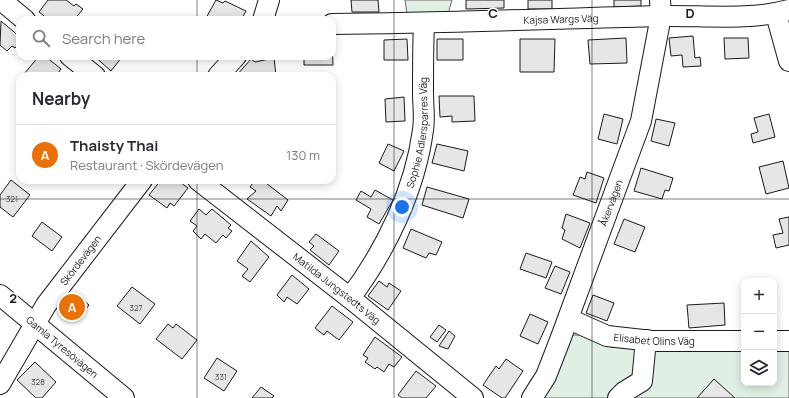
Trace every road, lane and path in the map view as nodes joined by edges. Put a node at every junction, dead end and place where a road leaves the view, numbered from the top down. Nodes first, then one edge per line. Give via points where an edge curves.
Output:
1 (1, 0) edge
2 (269, 0) edge
3 (661, 8) edge
4 (783, 12) edge
5 (20, 16) edge
6 (264, 16) edge
7 (424, 23) junction
8 (336, 24) edge
9 (75, 60) edge
10 (232, 60) edge
11 (789, 61) edge
12 (90, 72) edge
13 (222, 72) edge
14 (139, 184) edge
15 (203, 184) edge
16 (0, 295) edge
17 (350, 298) junction
18 (568, 319) junction
19 (34, 323) junction
20 (646, 340) junction
21 (741, 341) edge
22 (777, 341) edge
23 (789, 341) edge
24 (0, 384) edge
25 (124, 398) edge
26 (473, 398) edge
27 (532, 398) edge
28 (618, 398) edge

1 - 5 street
2 - 6 street
3 - 4 street, Kajsa Wargs Väg via 769,15
3 - 7 street, Kajsa Wargs Väg
3 - 18 street, Åkervägen via 641,121
4 - 11 street
7 - 8 street, Kajsa Wargs Väg
7 - 17 street, Sophie Adlersparres Väg via 423,128 417,162 407,195 389,234 365,279
9 - 12 street
10 - 13 street
14 - 19 street, Skördevägen
15 - 17 street, Matilda Jungstedts Väg
16 - 19 street, Gamla Tyresövägen
17 - 26 street, Matilda Jungstedts Väg
18 - 20 street, Elisabet Olins Väg via 608,336
18 - 27 street, Åkervägen via 546,376
19 - 24 street, Skördevägen
19 - 25 street, Gamla Tyresövägen
20 - 21 street, Elisabet Olins Väg
20 - 28 street via 642,381
22 - 23 street

